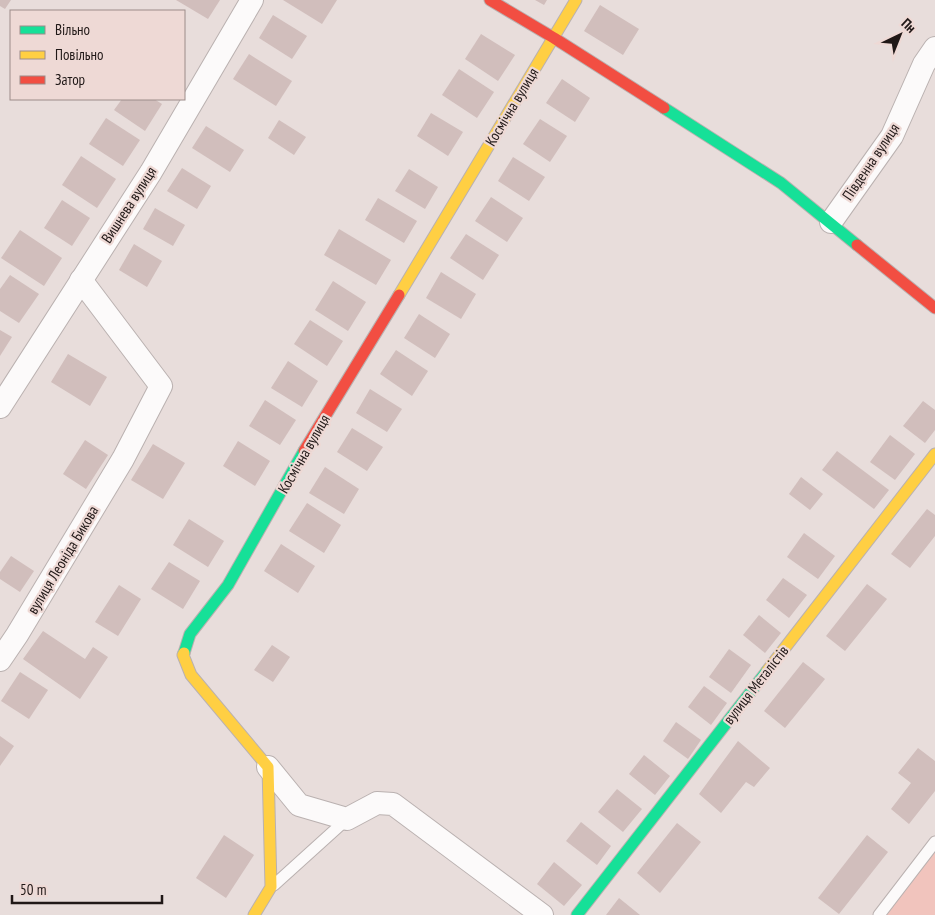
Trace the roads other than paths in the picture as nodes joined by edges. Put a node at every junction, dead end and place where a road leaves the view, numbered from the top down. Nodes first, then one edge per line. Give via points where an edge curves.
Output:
1 (252, 0) edge
2 (490, 0) edge
3 (576, 0) edge
4 (554, 38) junction
5 (935, 48) edge
6 (831, 222) junction
7 (81, 280) junction
8 (935, 308) edge
9 (0, 407) edge
10 (935, 454) edge
11 (0, 660) edge
12 (268, 767) junction
13 (347, 819) junction
14 (935, 842) edge
15 (271, 888) junction
16 (254, 915) edge
17 (542, 915) edge
18 (577, 915) edge
19 (879, 915) edge

1 - 7 street, Вишнева вулиця via 151,172
2 - 4 street
3 - 4 street, Космічна вулиця
4 - 6 street via 781,183
4 - 12 street, Космічна вулиця via 308,445 228,585 190,634 183,655 192,675
5 - 6 street, Південна вулиця via 924,64 892,136
6 - 8 street
7 - 9 street, Вишнева вулиця
7 - 11 street, вулиця Леоніда Бикова via 160,386 124,459
10 - 18 street, вулиця Металістів
12 - 13 street via 298,805
12 - 15 street
13 - 15 lane
13 - 17 street via 377,803 393,804
14 - 19 lane
15 - 16 street

